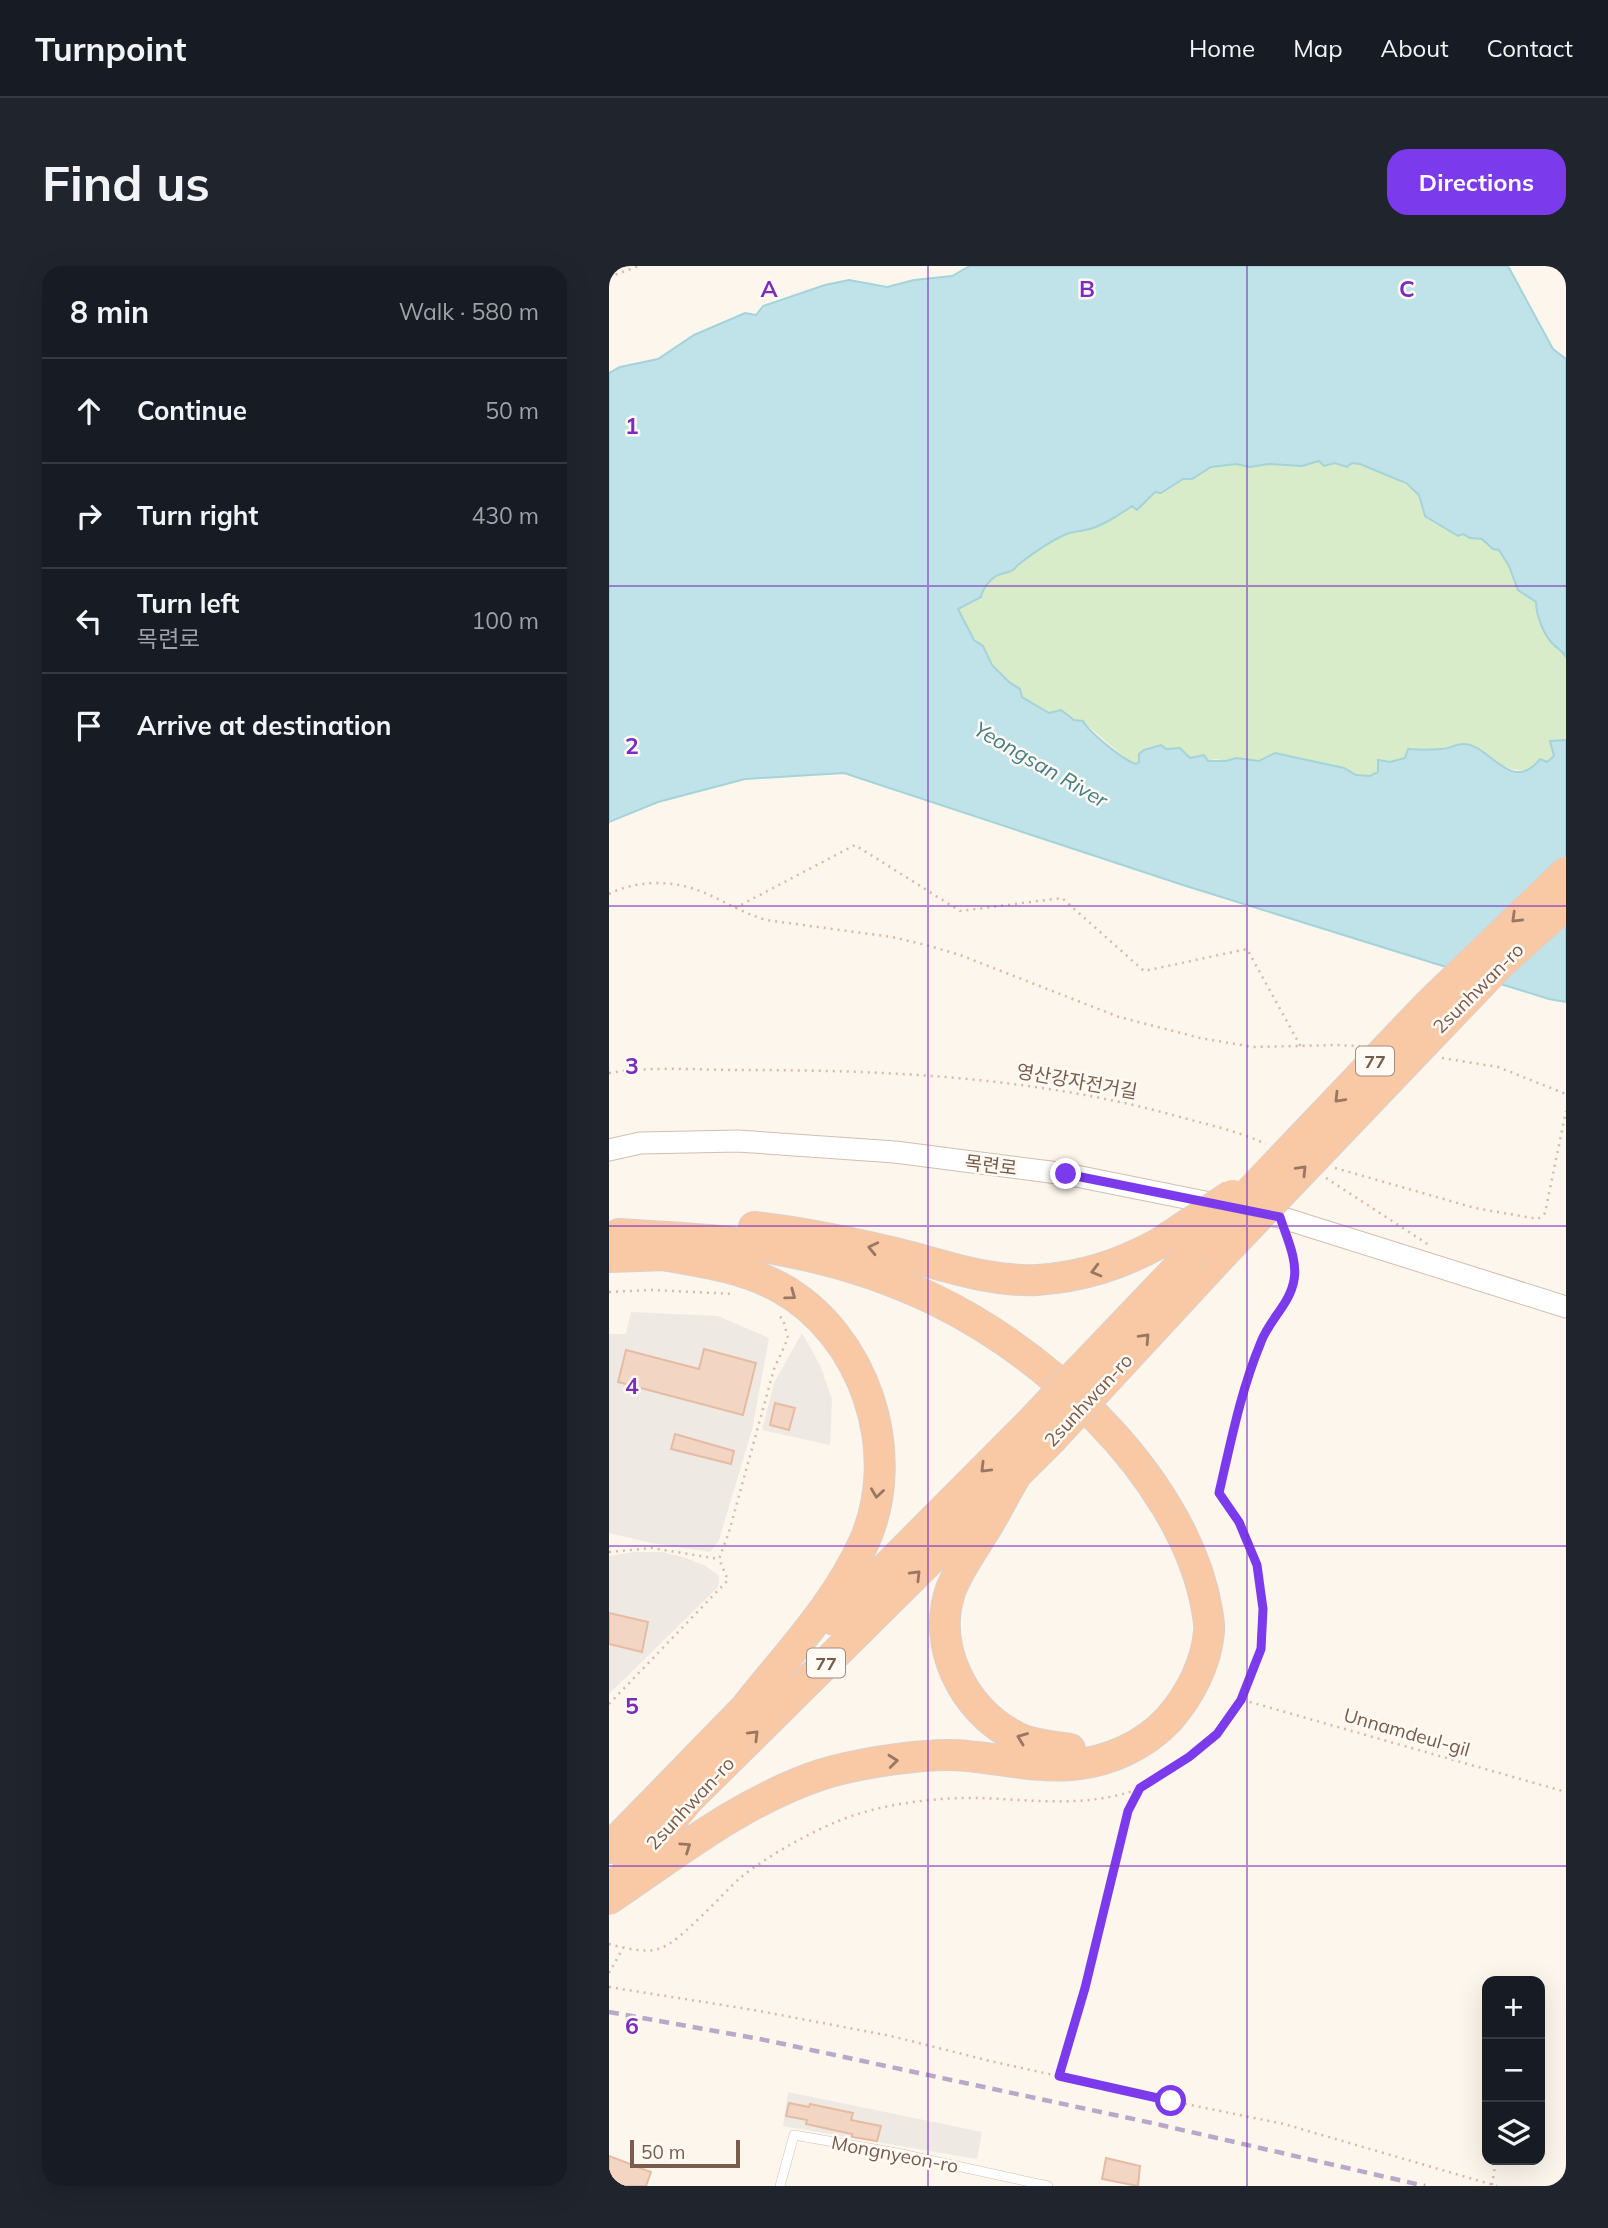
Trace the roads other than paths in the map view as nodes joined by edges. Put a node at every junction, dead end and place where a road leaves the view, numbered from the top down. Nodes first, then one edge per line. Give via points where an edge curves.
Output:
1 (1566, 872) edge
2 (1566, 905) edge
3 (609, 1150) edge
4 (1269, 1158) junction
5 (612, 1242) edge
6 (657, 1254) junction
7 (1566, 1307) edge
8 (1090, 1379) junction
9 (1042, 1430) junction
10 (1015, 1477) junction
11 (747, 1706) junction
12 (609, 1848) edge
13 (609, 1893) edge
14 (609, 1899) edge
15 (780, 2186) edge
16 (1048, 2186) edge

1 -> 4 highway, 2sunhwan-ro / 77, bridge
8 -> 2 highway, 2sunhwan-ro / 77, bridge via 1222,1255 1500,964
3 - 7 street, 목련로 via 640,1143 738,1141 895,1152 1066,1174 1280,1217
4 -> 5 highway, bridge via 1158,1244 1091,1273 1034,1280 966,1272 810,1233 745,1226 678,1225
4 - 8 highway, 2sunhwan-ro / 77, bridge
5 - 6 highway
14 -> 5 highway via 727,1819 820,1776 860,1765 918,1758 962,1755 1071,1765 1125,1752 1155,1734 1177,1710 1200,1669 1210,1630 1192,1556 1149,1482 1098,1419 1003,1338 914,1289 812,1256 734,1242
6 -> 10 highway via 771,1260 884,1290 927,1307 1028,1372 1096,1434 1134,1480 1180,1562 1194,1625 1189,1656 1170,1696 1130,1734 1071,1749 1014,1736 979,1711 955,1673 946,1622 950,1591
6 -> 11 highway via 742,1270 804,1305 831,1328 848,1354 864,1382 873,1415 880,1474 866,1539 839,1589
8 - 9 highway, 2sunhwan-ro / 77, bridge
9 - 10 highway, 2sunhwan-ro / 77
9 -> 11 highway, 2sunhwan-ro / 77
13 -> 10 highway, 2sunhwan-ro / 77 via 689,1799
11 - 12 highway, 2sunhwan-ro / 77
15 - 16 lane, Mongnyeon-ro via 794,2135 897,2152

